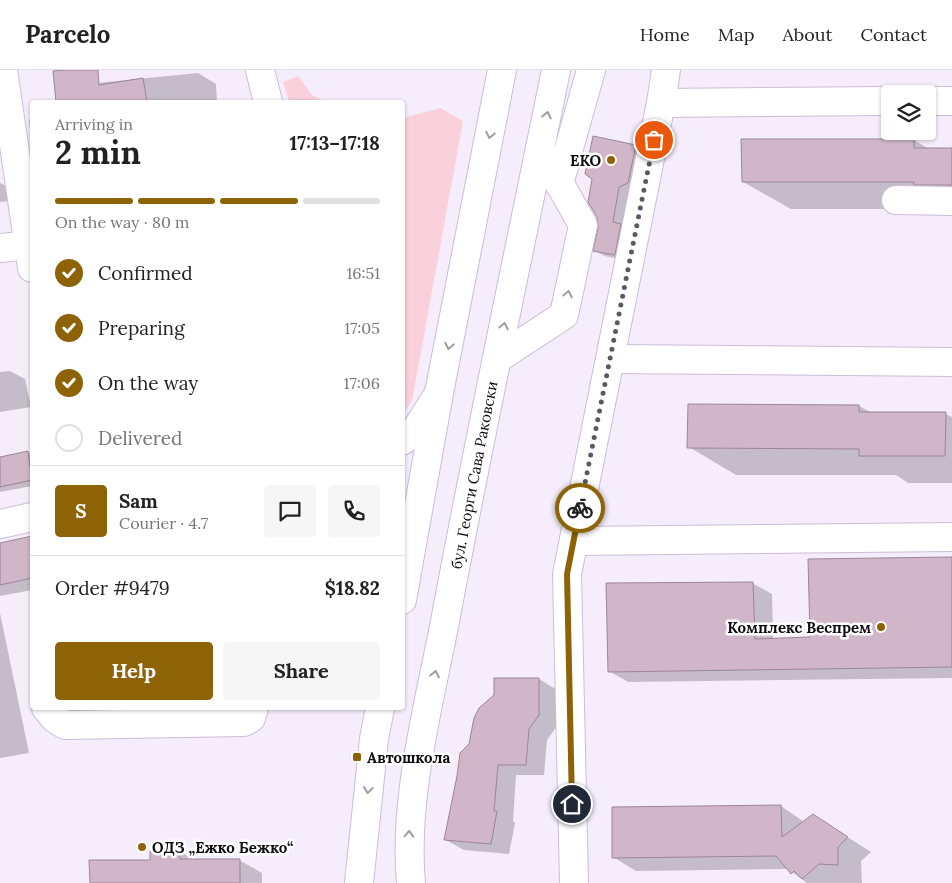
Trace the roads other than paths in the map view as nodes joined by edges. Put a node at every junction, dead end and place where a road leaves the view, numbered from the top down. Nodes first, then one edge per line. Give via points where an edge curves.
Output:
1 (3, 70) edge
2 (260, 70) edge
3 (502, 70) edge
4 (556, 70) edge
5 (591, 70) edge
6 (666, 70) edge
7 (268, 100) edge
8 (881, 101) edge
9 (936, 101) edge
10 (952, 101) edge
11 (661, 103) junction
12 (540, 149) junction
13 (559, 184) junction
14 (896, 200) dead end
15 (952, 201) edge
16 (0, 248) edge
17 (30, 249) edge
18 (30, 256) edge
19 (497, 359) junction
20 (611, 359) junction
21 (952, 362) edge
22 (440, 393) junction
23 (405, 439) edge
24 (30, 517) edge
25 (409, 521) edge
26 (0, 524) edge
27 (952, 537) edge
28 (574, 542) junction
29 (405, 566) edge
30 (48, 710) edge
31 (253, 710) edge
32 (380, 710) edge
33 (186, 715) edge
34 (359, 883) edge
35 (411, 883) edge
36 (574, 883) edge

1 - 17 street
2 - 7 street
3 -> 22 street
12 -> 4 street, бул. Георги Сава Раковски
5 - 13 street
6 - 11 street
8 - 11 street
9 - 10 street
11 - 20 street
12 - 13 street
19 -> 12 street, бул. Георги Сава Раковски
19 -> 13 street via 564,314 582,225
14 - 15 street
16 - 18 street
35 -> 19 street, бул. Георги Сава Раковски via 410,818 415,780
20 - 21 street
20 - 28 street
22 - 23 street via 415,431
22 - 25 street
24 - 26 street
25 - 29 street
27 - 28 street
28 - 36 street via 567,574
30 - 33 street via 65,725
31 - 33 street via 251,718 244,722
32 -> 34 street

